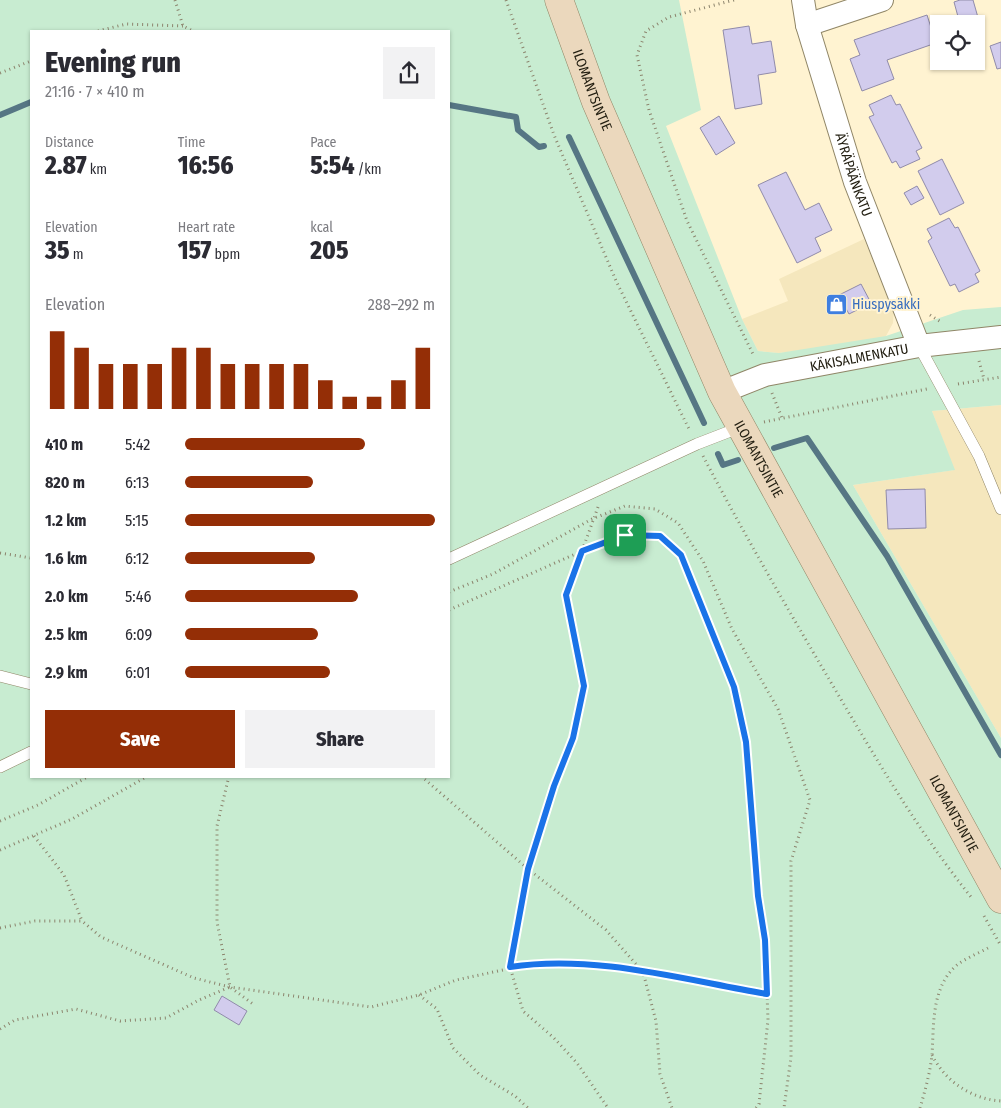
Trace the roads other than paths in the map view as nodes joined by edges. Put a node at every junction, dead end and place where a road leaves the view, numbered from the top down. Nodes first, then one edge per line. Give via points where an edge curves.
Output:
1 (558, 0) edge
2 (803, 0) edge
3 (882, 0) edge
4 (807, 25) junction
5 (1001, 337) edge
6 (919, 346) junction
7 (722, 392) junction
8 (741, 427) junction
9 (1001, 509) edge
10 (450, 559) edge
11 (0, 676) edge
12 (30, 684) edge
13 (30, 752) edge
14 (0, 767) edge
15 (992, 906) edge

1 - 7 main road, ILOMANTSINTIE via 599,110
2 - 4 street, ÄYRÄPÄÄNKATU
3 - 4 street
4 - 6 street, ÄYRÄPÄÄNKATU via 854,182
5 - 6 street, KÄKISALMENKATU
6 - 7 street, KÄKISALMENKATU via 764,375
6 - 9 lane via 980,456
7 - 8 main road, ILOMANTSINTIE
8 - 10 lane via 697,444
8 - 15 main road, ILOMANTSINTIE
11 - 12 lane
13 - 14 lane

